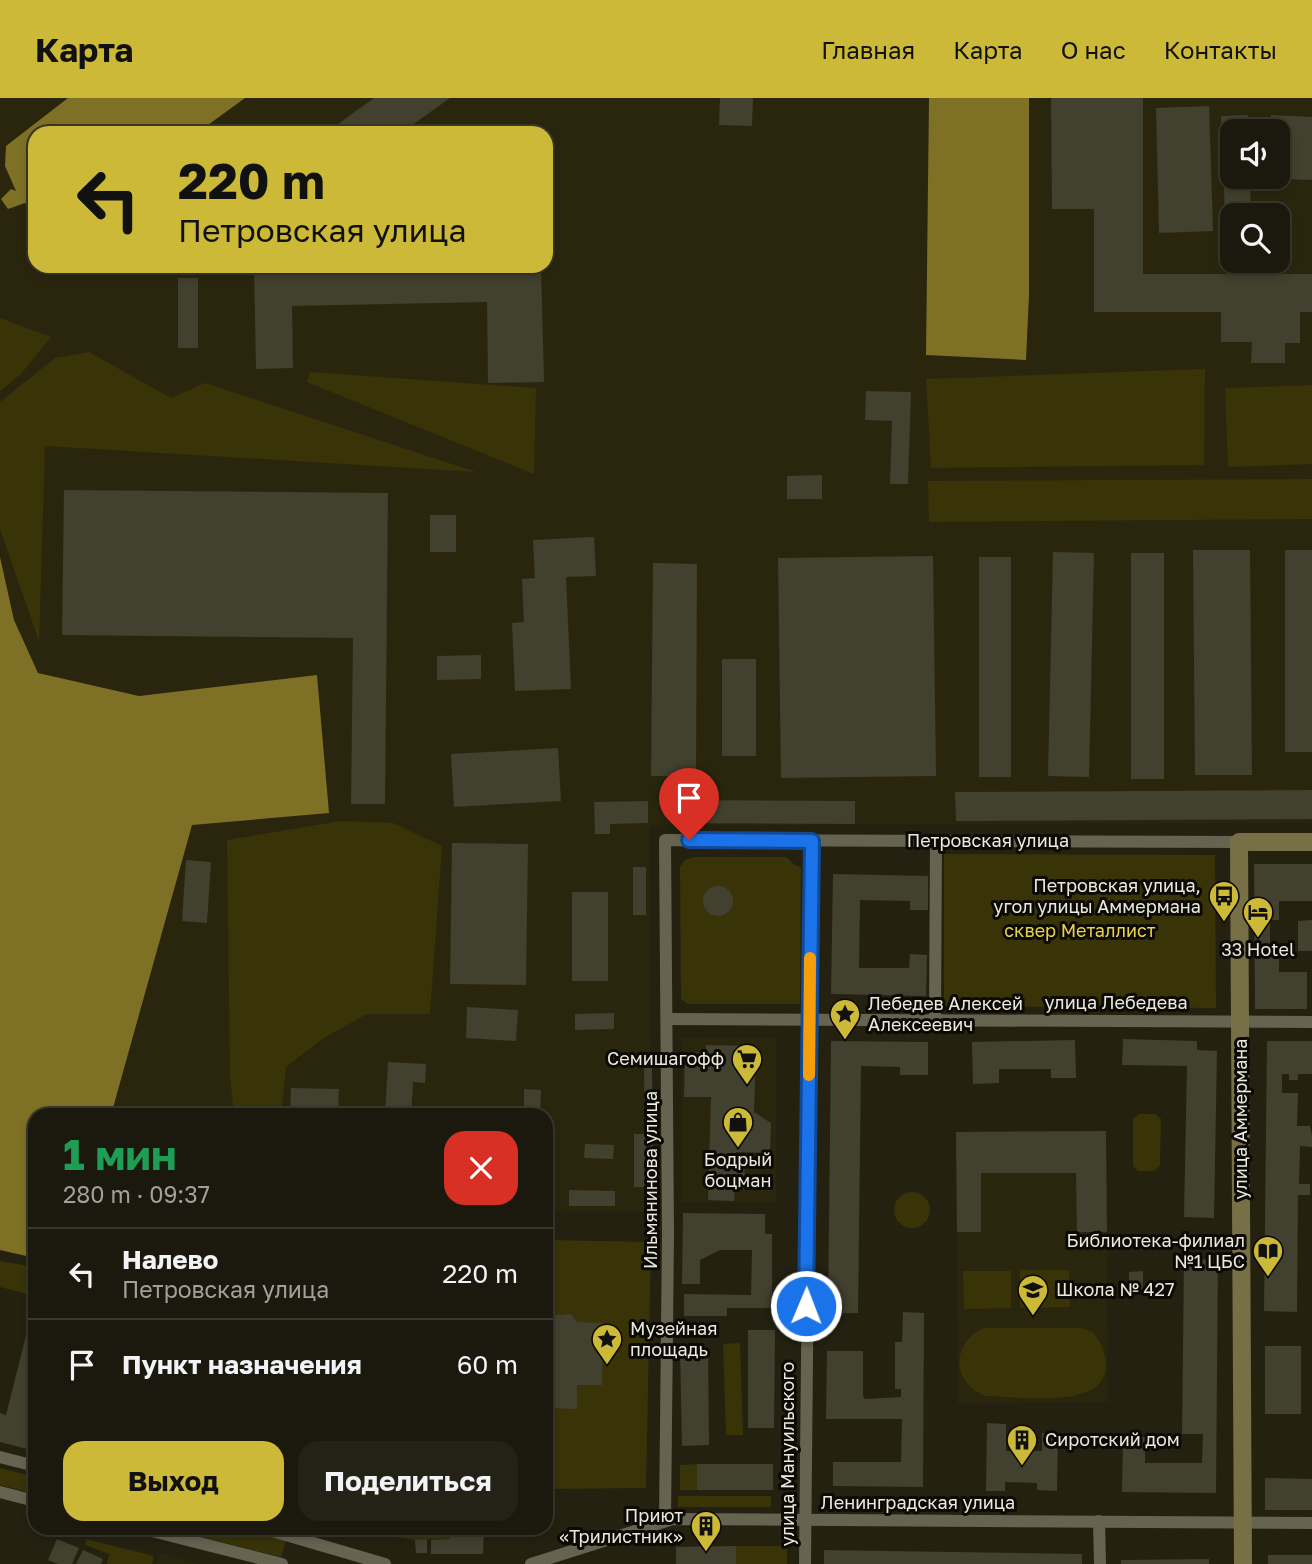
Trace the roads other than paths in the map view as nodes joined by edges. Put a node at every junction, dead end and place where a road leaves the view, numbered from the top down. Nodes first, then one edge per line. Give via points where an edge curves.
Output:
1 (664, 840) joint
2 (812, 841) junction
3 (936, 841) junction
4 (1239, 842) junction
5 (1312, 842) edge
6 (668, 1019) junction
7 (810, 1019) junction
8 (935, 1020) junction
9 (1240, 1021) junction
10 (1312, 1022) edge
11 (0, 1457) edge
12 (28, 1464) edge
13 (0, 1492) edge
14 (28, 1499) edge
15 (665, 1520) junction
16 (804, 1521) junction
17 (1099, 1521) junction
18 (1243, 1522) junction
19 (1312, 1523) edge
20 (168, 1535) edge
21 (286, 1535) edge
22 (282, 1564) edge
23 (385, 1564) edge
24 (531, 1564) edge
25 (805, 1564) edge
26 (1100, 1564) edge
27 (1243, 1564) edge

1 - 2 street, Петровская улица
1 - 6 street, Ильмянинова улица
2 - 3 street, Петровская улица
2 - 7 street, улица Мануильского
3 - 4 street, Петровская улица
3 - 8 street
4 - 5 street, Петровская улица
4 - 9 street, улица Аммермана
6 - 7 street, улица Лебедева
6 - 15 street, Ильмянинова улица
7 - 8 street, улица Лебедева
7 - 16 street, улица Мануильского
8 - 9 street, улица Лебедева
9 - 10 street, улица Лебедева
9 - 18 street, улица Аммермана
11 - 12 street
13 - 14 street
15 - 16 street, Ленинградская улица
15 - 24 street, Ленинградская улица
16 - 17 street, Ленинградская улица
16 - 25 street, улица Мануильского
17 - 18 street, Ленинградская улица
17 - 26 street
18 - 19 street, Ленинградская улица
18 - 27 street, улица Аммермана
20 - 22 street
21 - 23 street

